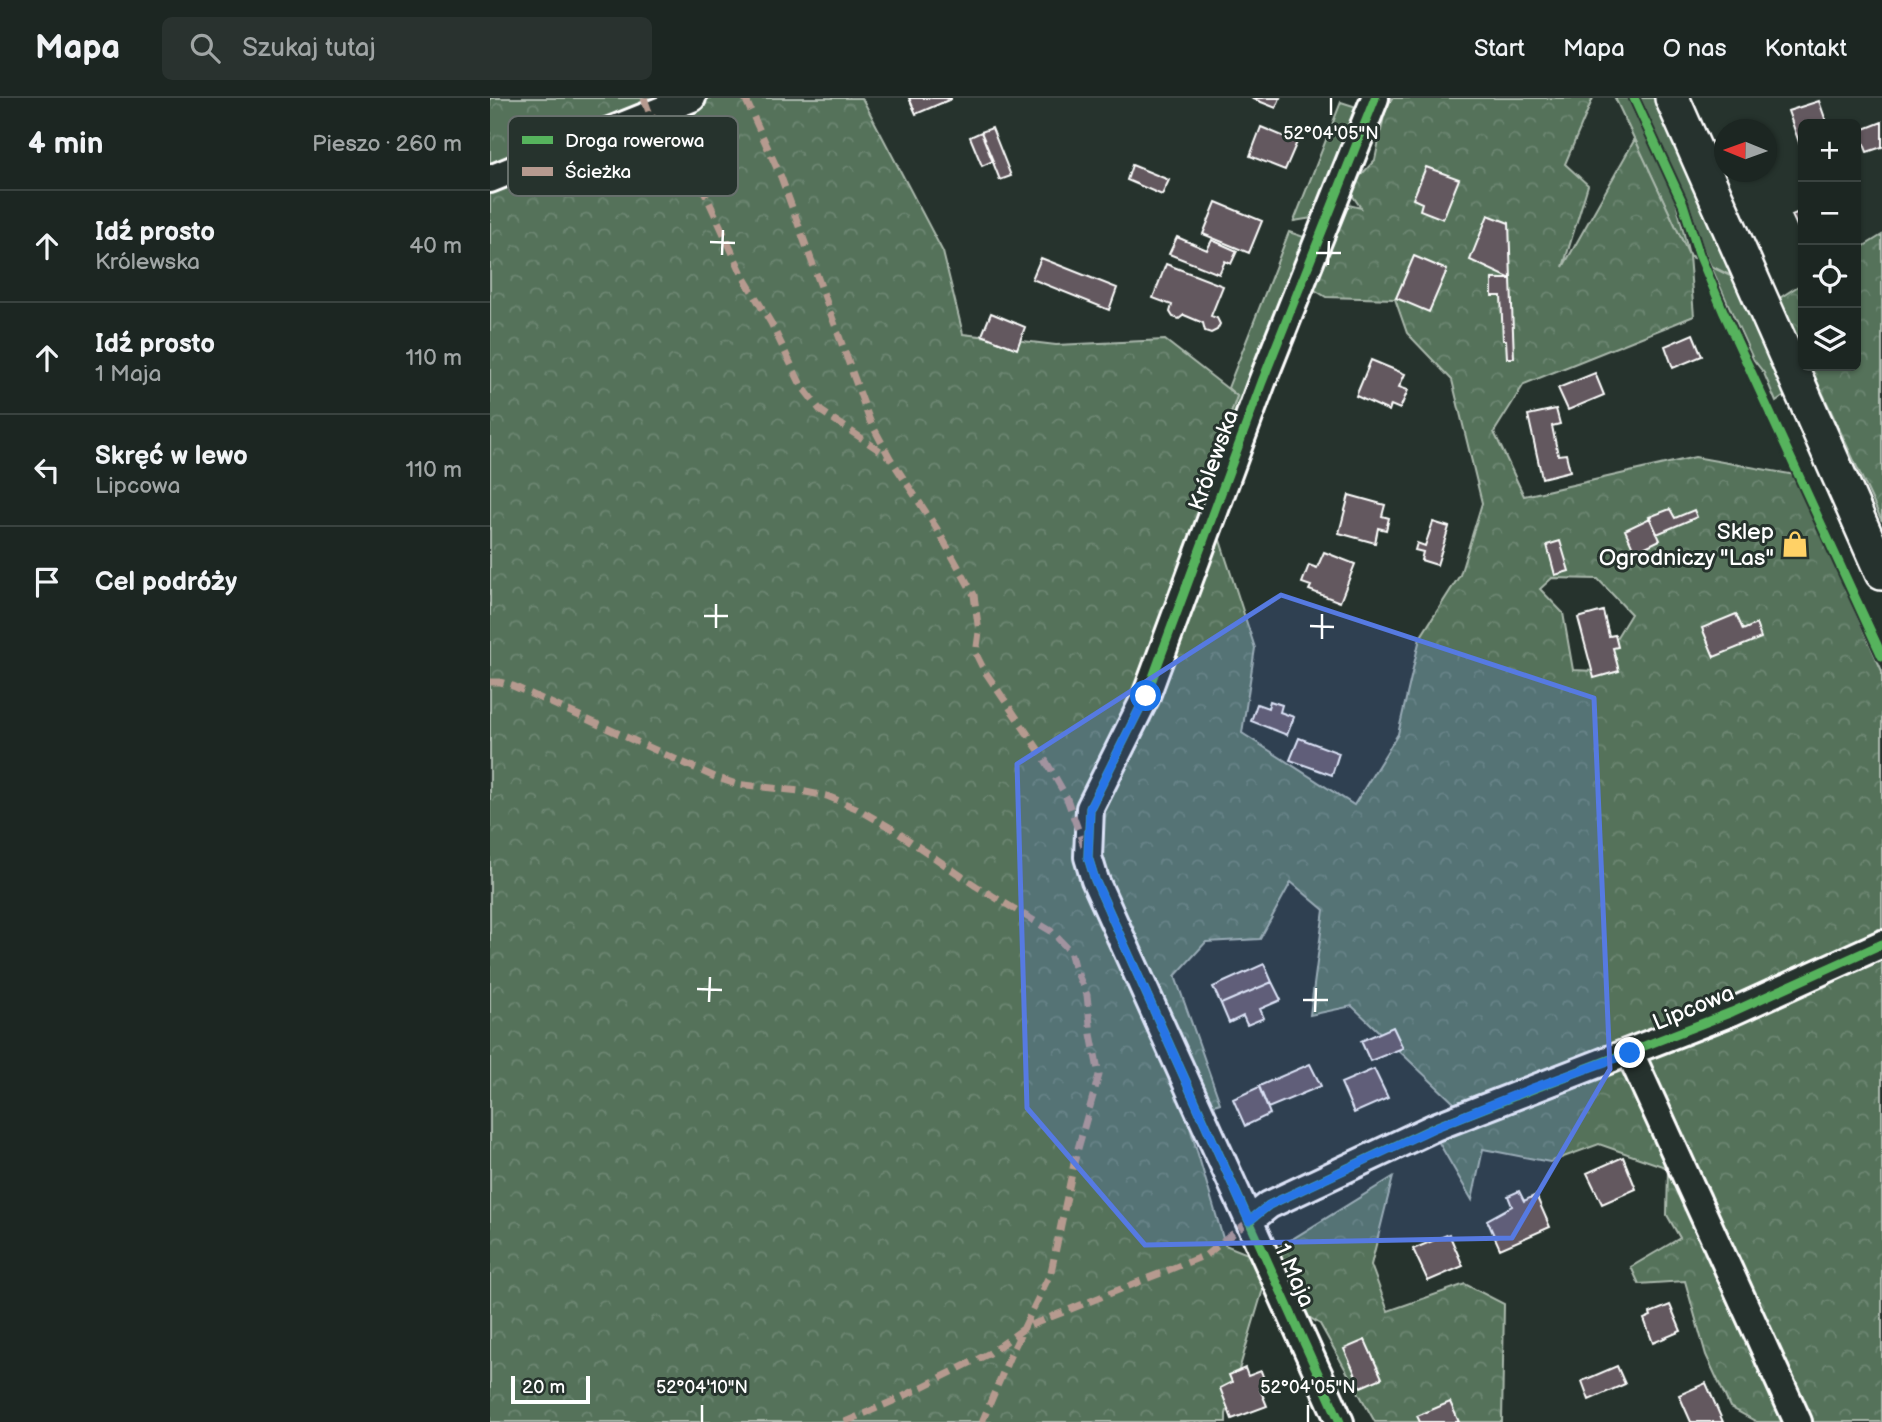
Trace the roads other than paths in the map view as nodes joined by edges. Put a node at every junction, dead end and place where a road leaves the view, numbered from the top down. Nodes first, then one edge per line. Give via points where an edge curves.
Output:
1 (692, 98) edge
2 (1375, 98) edge
3 (1672, 98) edge
4 (647, 116) edge
5 (508, 172) edge
6 (490, 179) edge
7 (1882, 573) edge
8 (1088, 834) joint
9 (1882, 944) edge
10 (1630, 1053) junction
11 (1249, 1221) junction
12 (1340, 1422) edge
13 (1798, 1422) edge

1 - 4 street
2 - 8 street, Królewska via 1262,382 1146,696 1090,808
3 - 7 street
5 - 6 street
8 - 11 street, 1 Maja via 1095,880
9 - 10 street, Lipcowa
10 - 11 street, Lipcowa via 1436,1127 1269,1205
10 - 13 street
11 - 12 street, 1 Maja

